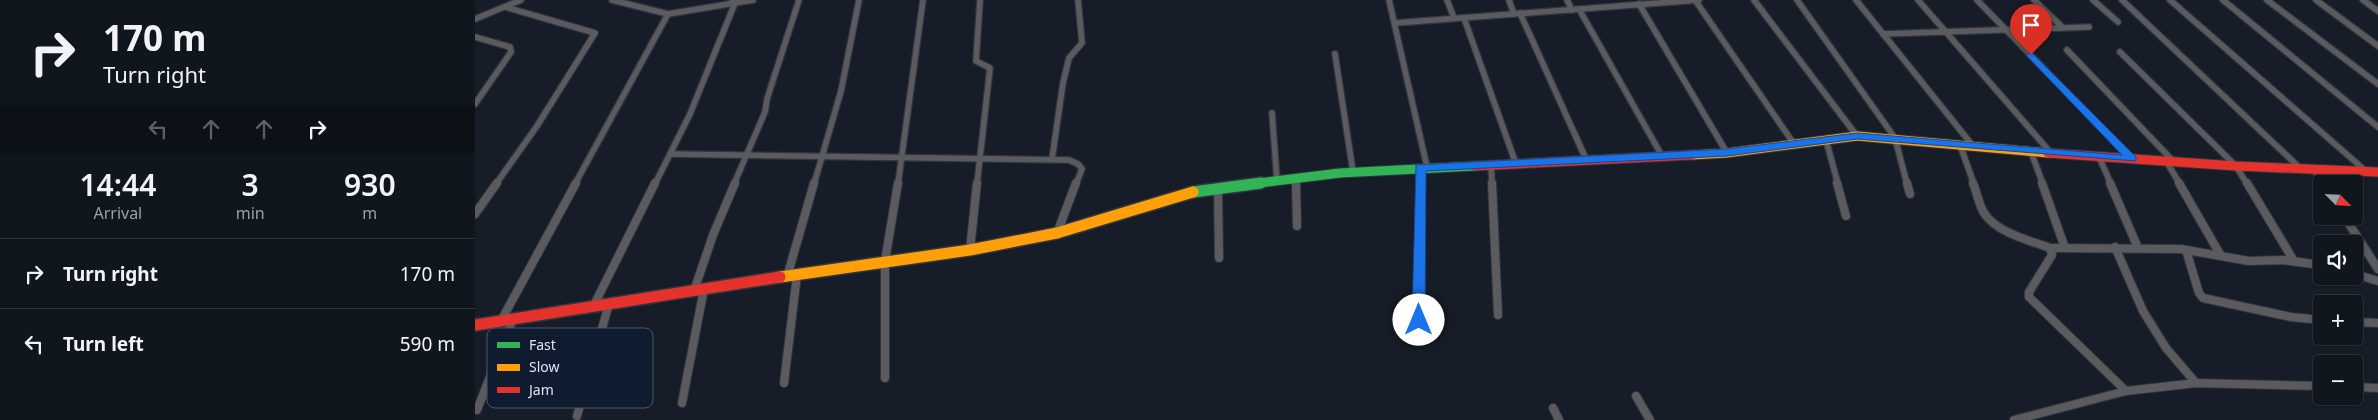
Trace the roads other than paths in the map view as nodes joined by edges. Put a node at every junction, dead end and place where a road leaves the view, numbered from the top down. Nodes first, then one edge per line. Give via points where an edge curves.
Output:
1 (521, 0) edge
2 (612, 0) edge
3 (753, 0) edge
4 (799, 0) edge
5 (859, 0) edge
6 (923, 0) edge
7 (980, 0) edge
8 (1078, 0) edge
9 (1389, 0) edge
10 (1447, 0) edge
11 (1509, 0) edge
12 (1567, 0) edge
13 (1697, 0) edge
14 (1754, 0) edge
15 (1797, 0) edge
16 (1856, 0) edge
17 (1918, 0) edge
18 (1977, 0) edge
19 (2034, 0) edge
20 (2093, 0) edge
21 (2122, 0) edge
22 (2170, 0) edge
23 (2223, 0) edge
24 (2267, 0) edge
25 (2316, 0) edge
26 (2363, 0) edge
27 (734, 1) edge
28 (1680, 1) edge
29 (1622, 3) edge
30 (1639, 4) junction
31 (2378, 4) edge
32 (505, 7) junction
33 (1575, 9) junction
34 (2378, 11) edge
35 (1517, 13) junction
36 (668, 14) junction
37 (1454, 18) junction
38 (1464, 18) junction
39 (475, 20) edge
40 (2118, 22) dead end
41 (1395, 23) junction
42 (2089, 26) dead end
43 (2062, 27) junction
44 (2006, 29) junction
45 (1945, 31) junction
46 (1883, 34) junction
47 (475, 37) edge
48 (2378, 46) edge
49 (2067, 50) dead end
50 (2120, 52) dead end
51 (1335, 54) dead end
52 (2378, 84) edge
53 (475, 104) edge
54 (1272, 113) dead end
55 (2378, 127) edge
56 (1857, 136) junction
57 (1895, 138) junction
58 (1826, 140) junction
59 (1794, 144) junction
60 (1960, 145) junction
61 (1973, 146) junction
62 (2031, 152) junction
63 (1727, 153) junction
64 (2051, 153) junction
65 (670, 154) junction
66 (747, 154) junction
67 (821, 156) junction
68 (1662, 156) junction
69 (902, 157) junction
70 (2099, 157) junction
71 (981, 159) junction
72 (1052, 159) junction
73 (1586, 159) junction
74 (2132, 159) junction
75 (2170, 162) junction
76 (1516, 164) junction
77 (1491, 165) junction
78 (2236, 166) junction
79 (1423, 167) junction
80 (2301, 169) junction
81 (2314, 170) junction
82 (1353, 172) junction
83 (2367, 172) junction
84 (2378, 172) edge
85 (2317, 175) edge
86 (1296, 179) junction
87 (1277, 181) junction
88 (1218, 189) junction
89 (1910, 194) dead end
90 (475, 214) edge
91 (1846, 216) dead end
92 (2350, 225) edge
93 (1297, 226) dead end
94 (1057, 233) junction
95 (2115, 247) junction
96 (2050, 248) junction
97 (2065, 248) junction
98 (2138, 248) junction
99 (970, 250) junction
100 (2186, 250) junction
101 (2221, 256) junction
102 (1219, 258) dead end
103 (885, 261) junction
104 (2294, 261) junction
105 (2313, 264) edge
106 (2378, 269) edge
107 (792, 276) junction
108 (2363, 277) edge
109 (2378, 281) edge
110 (704, 289) junction
111 (694, 291) junction
112 (609, 304) junction
113 (593, 307) junction
114 (1498, 315) dead end
115 (513, 319) junction
116 (2313, 319) edge
117 (1419, 320) dead end
118 (501, 321) junction
119 (2363, 322) edge
120 (2378, 323) edge
121 (475, 325) edge
122 (509, 328) edge
123 (602, 328) edge
124 (885, 378) dead end
125 (2196, 382) junction
126 (785, 383) dead end
127 (487, 385) edge
128 (2313, 386) edge
129 (2363, 387) edge
130 (2378, 388) edge
131 (2126, 390) junction
132 (1636, 396) dead end
133 (683, 403) dead end
134 (579, 408) edge
135 (1553, 408) dead end
136 (477, 410) dead end
137 (577, 416) dead end
138 (1559, 420) edge
139 (1650, 420) edge
140 (2014, 420) edge

1 - 32 street
2 - 36 street
3 - 27 street
4 - 66 street via 765,112
5 - 67 street via 841,91
6 - 69 street
7 - 71 street via 976,61 990,68
8 - 72 street via 1082,43 1069,58
9 - 41 street
10 - 37 street
11 - 35 street
12 - 33 street
13 - 28 street
13 - 59 street
14 - 56 street
15 - 57 street
16 - 46 street
17 - 45 street
18 - 44 street
19 - 43 street
20 - 40 street
21 - 80 street
22 - 83 street
23 - 55 street
24 - 52 street
25 - 48 street
26 - 31 street
26 - 34 street
27 - 36 street
27 - 65 street via 690,114
28 - 30 street
29 - 30 street
29 - 33 street
30 - 63 street
32 - 39 street
32 - 90 street via 595,33 537,126
33 - 35 street
33 - 68 street
35 - 38 street
35 - 73 street
36 - 118 street
37 - 38 street
37 - 41 street
38 - 76 street
41 - 79 street
42 - 43 street
43 - 44 street
44 - 45 street
44 - 74 street
45 - 46 street
45 - 64 street
46 - 61 street
47 - 53 street via 510,47 511,52
49 - 75 street
50 - 78 street
51 - 82 street
54 - 87 street
56 - 57 street
56 - 58 street
57 - 60 street
57 - 89 street
58 - 59 street
58 - 91 street
59 - 63 street
60 - 61 street
60 - 96 street via 1984,213 2006,230
61 - 62 street
62 - 64 street
62 - 97 street
63 - 68 street
64 - 70 street
65 - 66 street
65 - 113 street
66 - 67 street
66 - 111 street
67 - 69 street
67 - 107 street
68 - 73 street
69 - 71 street
69 - 103 street
70 - 74 street
70 - 98 street
71 - 72 street
71 - 99 street
72 - 94 street via 1069,160 1082,169
73 - 76 street
74 - 75 street
75 - 78 street
75 - 101 street
76 - 77 street
77 - 79 street
77 - 114 street
78 - 80 street
78 - 104 street
79 - 82 street
79 - 117 street
80 - 81 street
81 - 83 street
81 - 85 street
82 - 86 street
83 - 84 street
86 - 87 street
86 - 93 street
87 - 88 street
88 - 94 street via 1184,193
88 - 102 street
92 - 106 street
94 - 99 street
95 - 97 street
95 - 98 street
95 - 125 street via 2143,311 2166,348
96 - 97 street
96 - 131 street via 2052,255 2029,297
98 - 100 street
99 - 103 street
100 - 101 street
100 - 116 street via 2203,298
101 - 104 street via 2249,261
103 - 107 street
103 - 124 street
104 - 105 street
107 - 110 street
107 - 126 street
108 - 109 street
110 - 111 street
110 - 133 street
111 - 112 street
112 - 113 street
112 - 123 street
113 - 115 street
115 - 118 street
115 - 122 street
118 - 121 street
119 - 120 street
125 - 128 street
125 - 131 street
127 - 136 street
129 - 130 street
131 - 140 street
132 - 139 street
134 - 137 street
135 - 138 street

